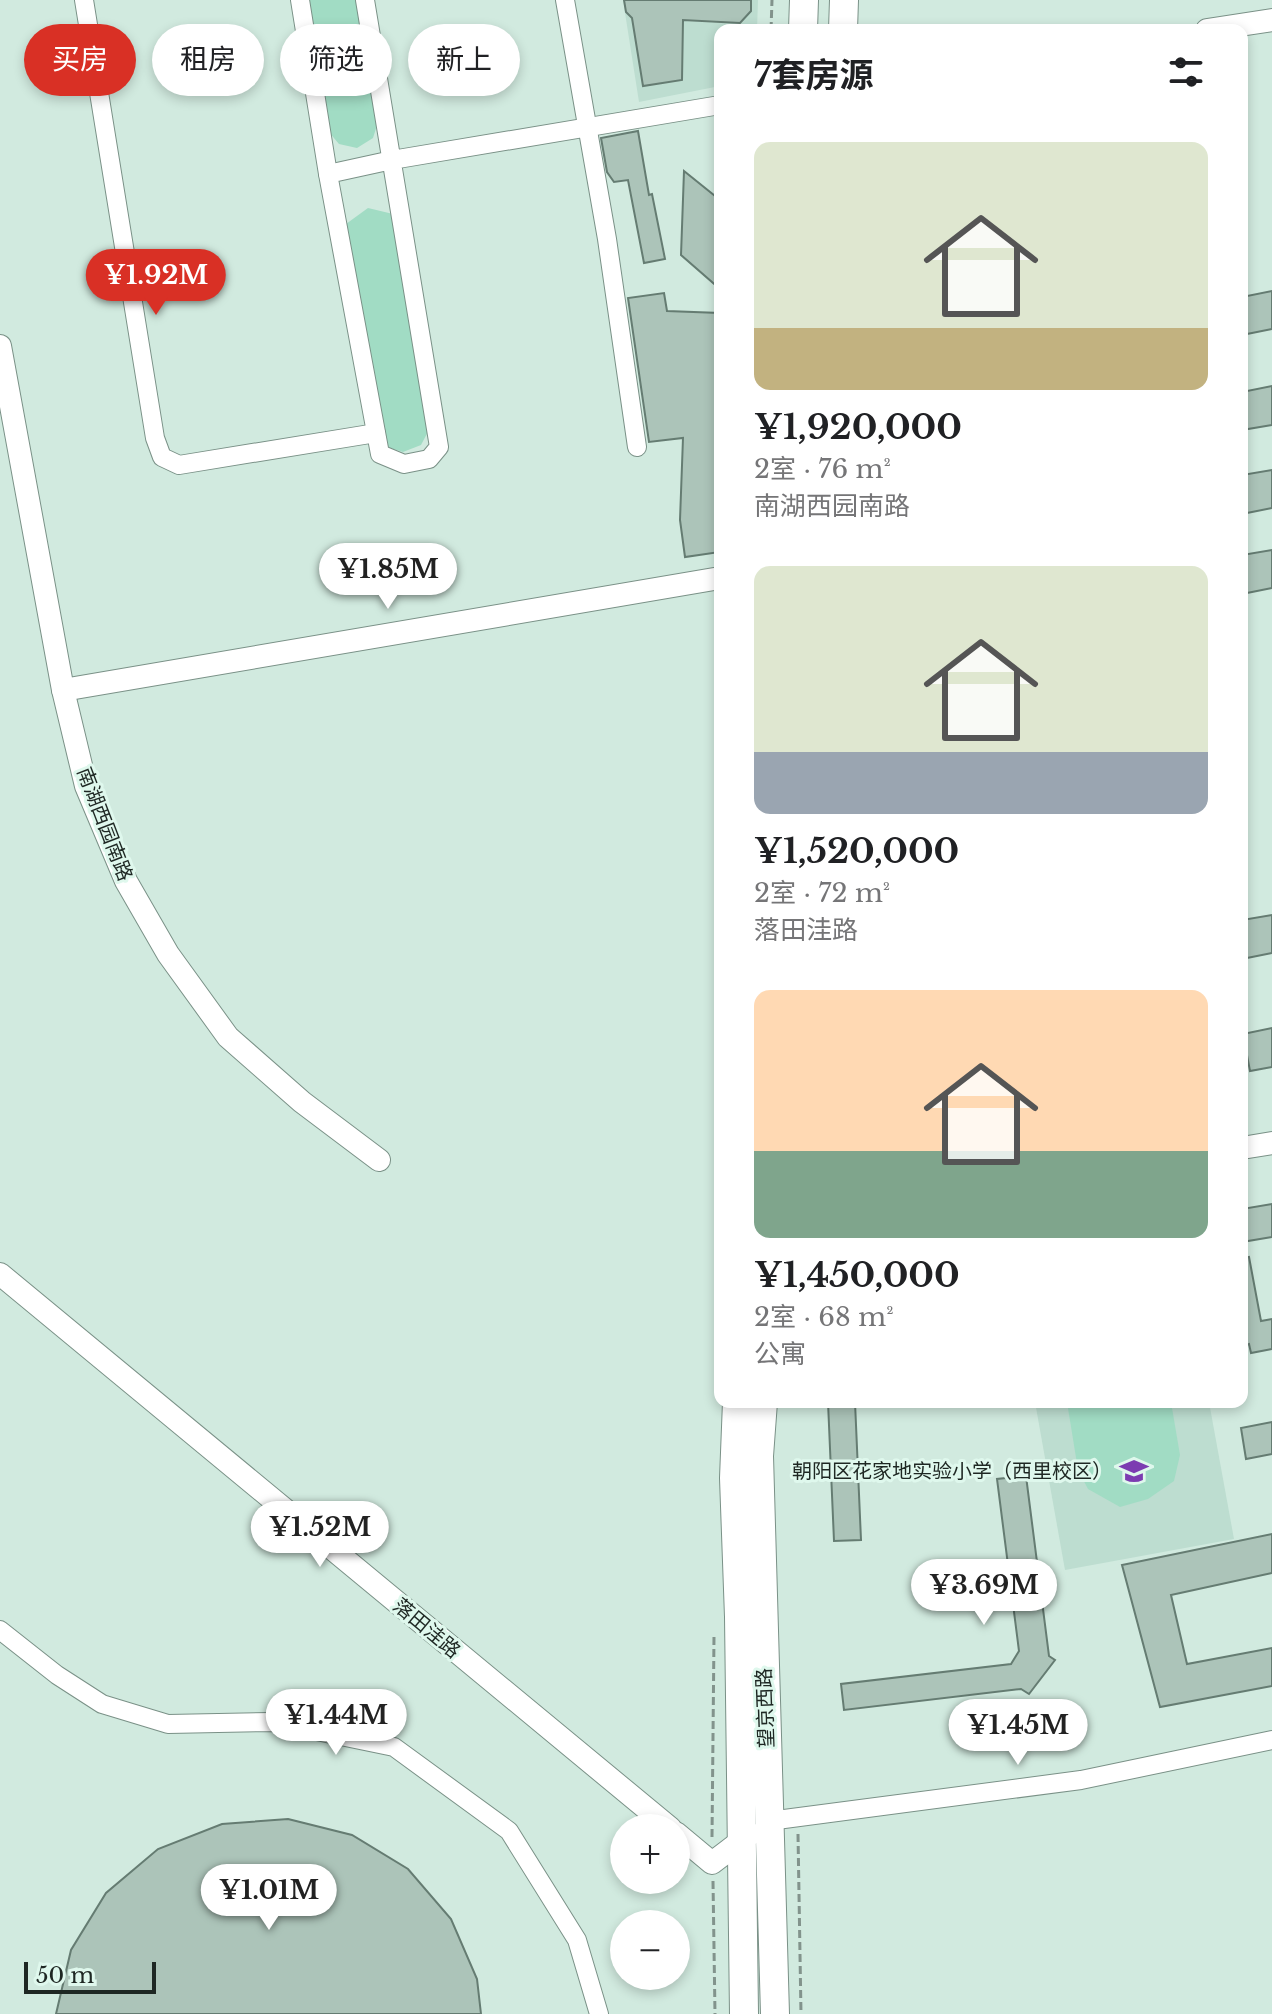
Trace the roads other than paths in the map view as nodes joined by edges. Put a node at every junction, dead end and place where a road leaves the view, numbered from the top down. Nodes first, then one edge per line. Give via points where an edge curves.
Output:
1 (84, 0) edge
2 (300, 0) edge
3 (365, 0) edge
4 (565, 0) edge
5 (804, 0) edge
6 (844, 0) edge
7 (1272, 20) edge
8 (803, 24) edge
9 (843, 24) edge
10 (1246, 24) edge
11 (714, 106) edge
12 (587, 127) junction
13 (392, 160) junction
14 (328, 174) junction
15 (0, 346) edge
16 (376, 433) junction
17 (637, 447) dead end
18 (714, 579) edge
19 (63, 690) junction
20 (1272, 1143) edge
21 (1248, 1147) edge
22 (379, 1160) dead end
23 (0, 1274) edge
24 (737, 1408) edge
25 (763, 1408) edge
26 (0, 1630) edge
27 (1272, 1740) edge
28 (653, 1814) edge
29 (769, 1821) junction
30 (742, 1839) junction
31 (690, 1845) edge
32 (599, 2014) edge
33 (744, 2014) edge
34 (775, 2014) edge

1 - 16 street via 162,457 179,465
2 - 14 street
3 - 13 street
4 - 12 street
5 - 8 main road
6 - 9 main road
7 - 10 street
11 - 12 street
12 - 13 street
12 - 17 street
13 - 14 street
13 - 16 street via 439,447 429,459 404,464 380,454
14 - 16 street
15 - 19 street, 南湖西园南路
18 - 19 street
19 - 22 street, 南湖西园南路 via 86,786 126,881 168,954 228,1037
20 - 21 street
23 - 28 street, 落田洼路
24 - 30 main road, 望京西路
25 - 29 main road, 望京西路 via 759,1456
26 - 32 street via 102,1704 168,1724 273,1722 394,1747 509,1831 577,1940
27 - 29 street via 1081,1780
29 - 30 street
29 - 34 main road, 望京西路
30 - 31 street via 712,1863
30 - 33 main road, 望京西路

